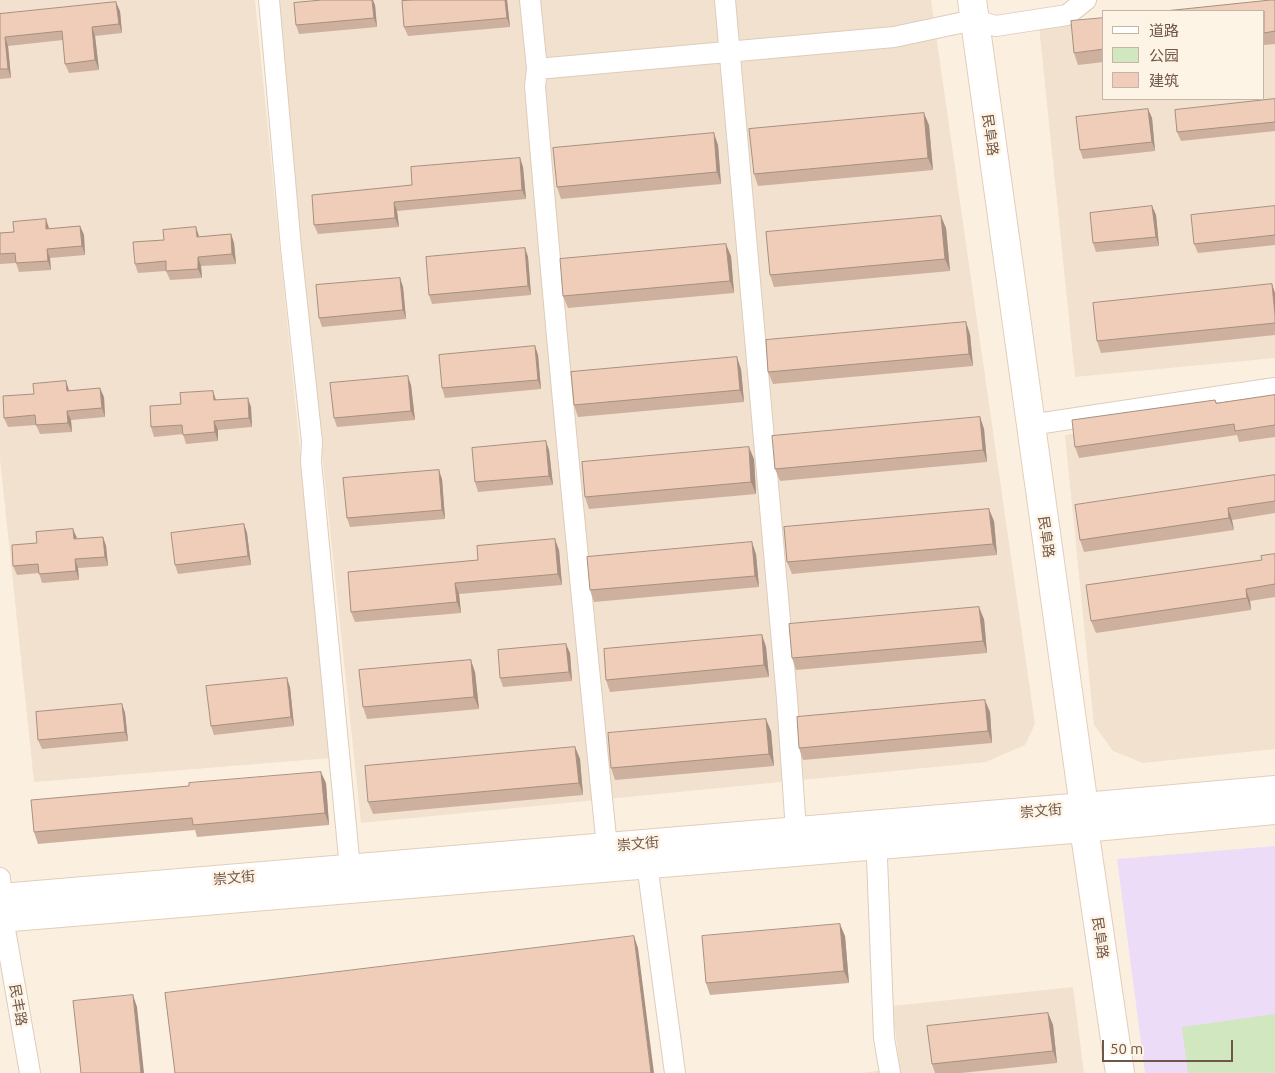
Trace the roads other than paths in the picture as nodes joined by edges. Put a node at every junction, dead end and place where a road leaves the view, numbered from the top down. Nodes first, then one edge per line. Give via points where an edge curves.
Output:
1 (269, 0) edge
2 (530, 0) edge
3 (725, 0) edge
4 (1086, 0) edge
5 (973, 10) edge
6 (730, 52) junction
7 (537, 69) junction
8 (1275, 388) edge
9 (1030, 426) junction
10 (1275, 790) edge
11 (1275, 810) edge
12 (1084, 818) junction
13 (796, 831) junction
14 (876, 834) junction
15 (607, 847) junction
16 (647, 864) junction
17 (350, 868) junction
18 (1, 902) edge
19 (30, 1073) edge
20 (675, 1073) edge
21 (890, 1073) edge
22 (1120, 1073) edge

1 - 17 street
2 - 7 street
3 - 6 street
4 - 5 street via 1067,15 996,26
5 - 6 street via 894,37
5 - 9 street, 民阜路
6 - 7 street
6 - 13 street
7 - 15 street via 535,86 548,238
8 - 9 street
9 - 12 street, 民阜路
10 - 12 street, 崇文街
11 - 12 street, 崇文街
12 - 14 street, 崇文街
12 - 22 street, 民阜路
13 - 14 street, 崇文街
13 - 15 street, 崇文街
14 - 16 street, 崇文街
14 - 21 street via 884,1038
15 - 17 street, 崇文街
16 - 18 street, 崇文街
16 - 20 street
17 - 18 street, 崇文街
18 - 19 street, 民丰路

